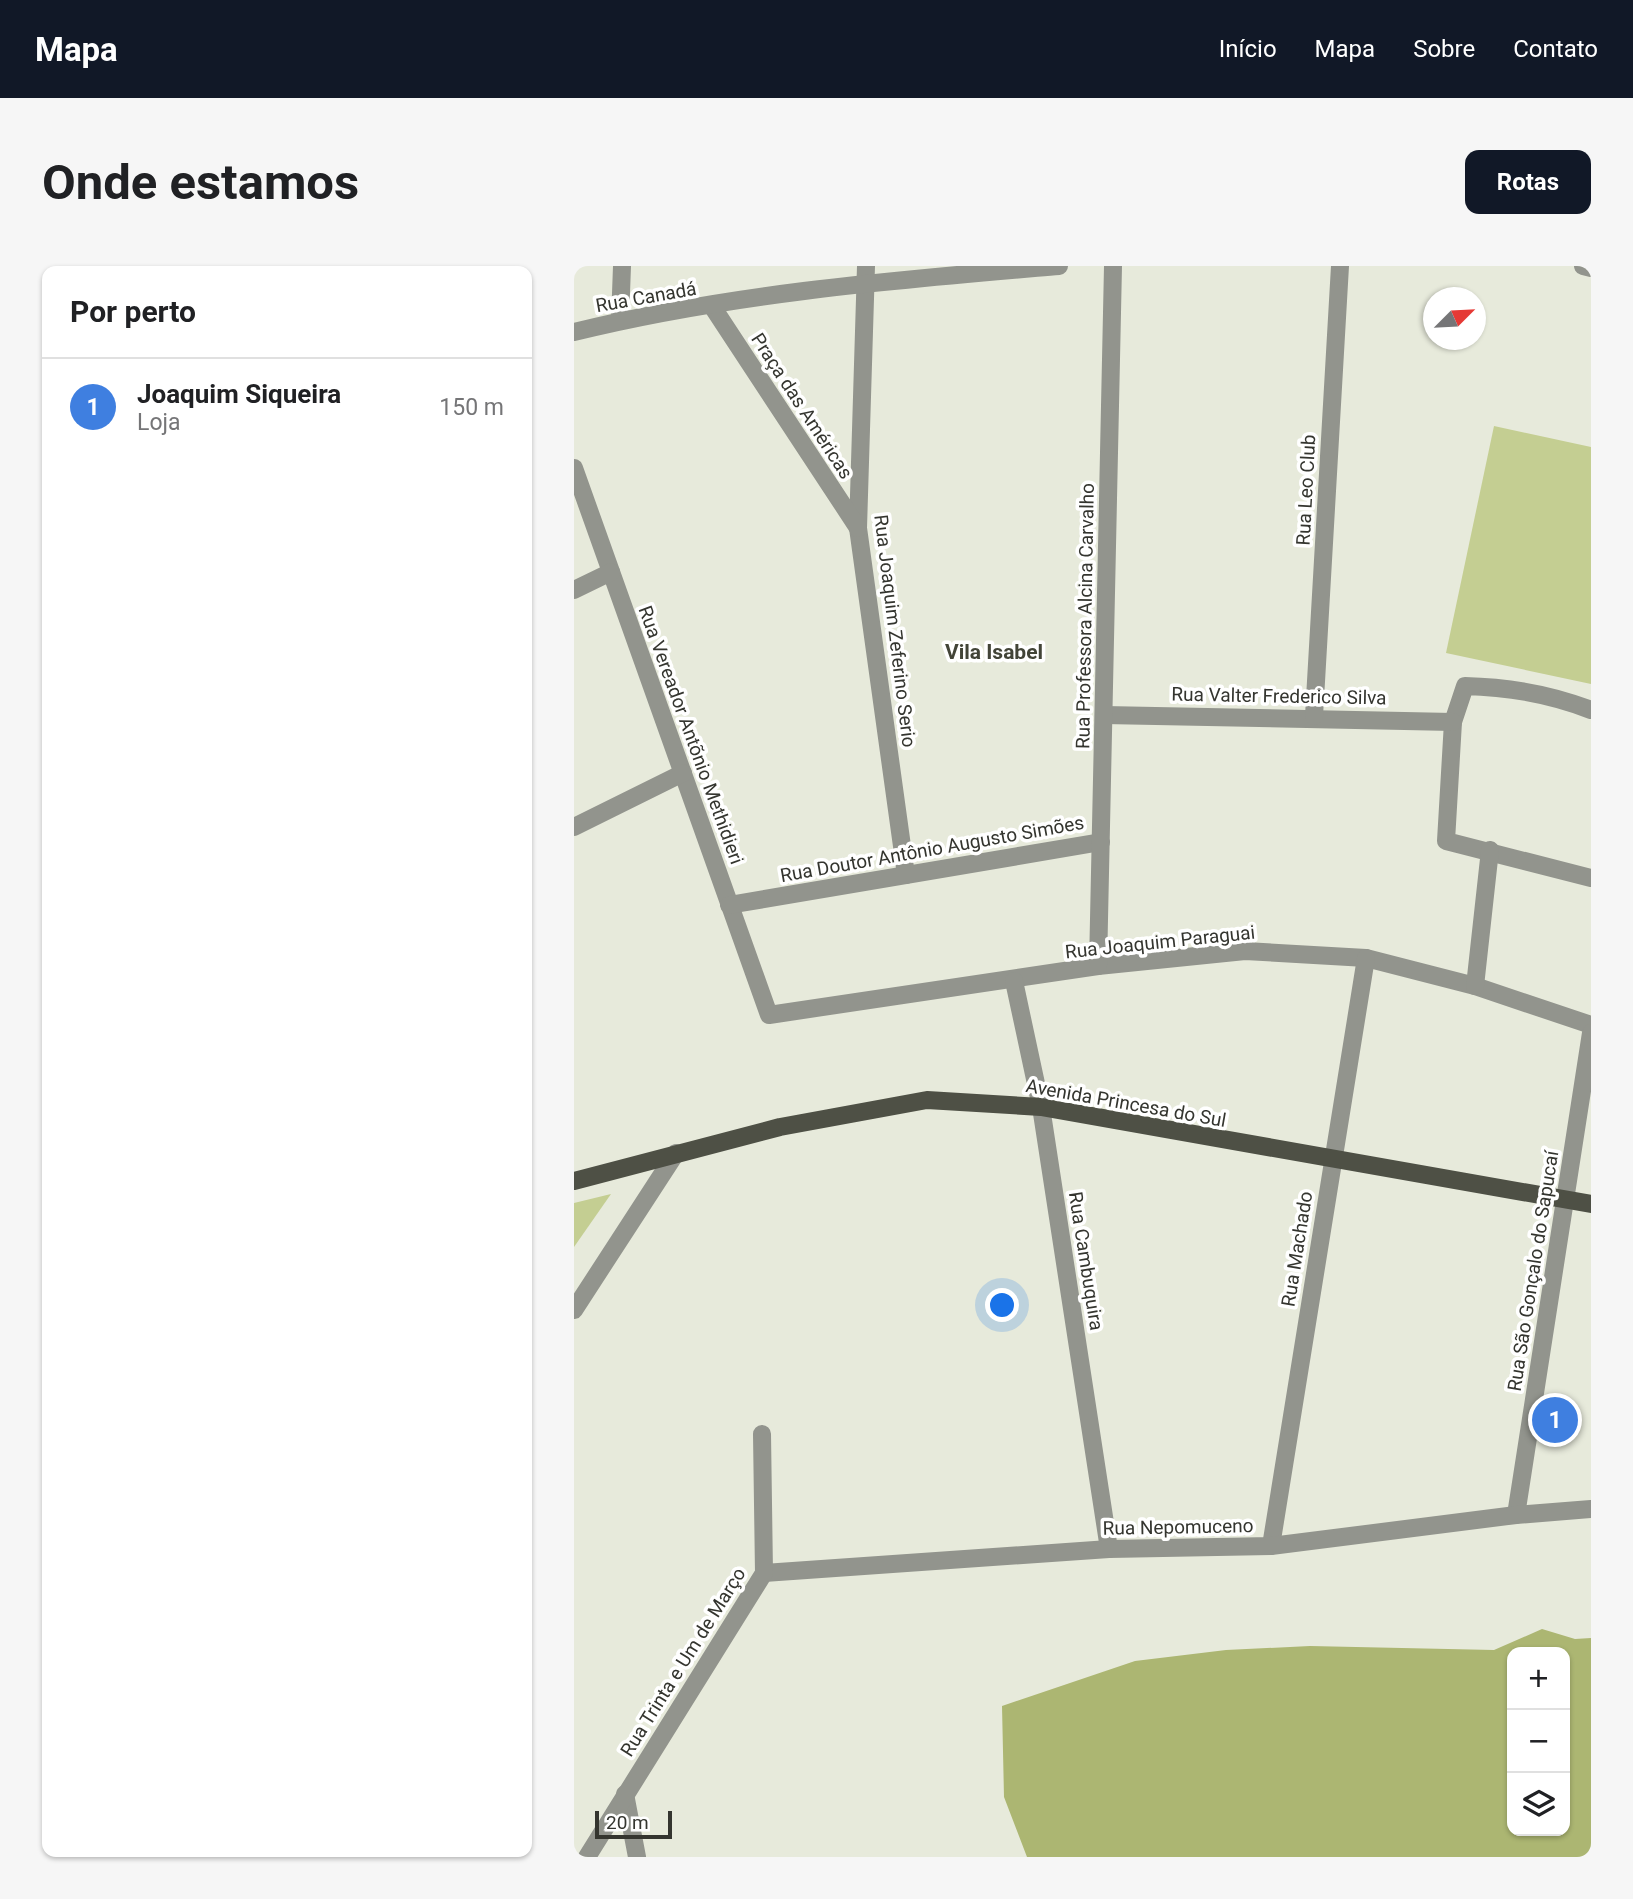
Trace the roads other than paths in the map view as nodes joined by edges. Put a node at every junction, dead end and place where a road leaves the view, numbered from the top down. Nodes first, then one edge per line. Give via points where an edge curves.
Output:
1 (622, 266) edge
2 (1059, 266) edge
3 (1112, 266) edge
4 (1339, 266) edge
5 (1583, 266) edge
6 (1591, 268) edge
7 (865, 274) edge
8 (712, 306) junction
9 (620, 321) junction
10 (574, 332) edge
11 (574, 468) edge
12 (858, 528) junction
13 (611, 572) junction
14 (574, 590) edge
15 (1591, 710) edge
16 (1104, 715) junction
17 (1314, 716) junction
18 (1453, 722) junction
19 (683, 773) junction
20 (574, 827) edge
21 (1101, 842) junction
22 (1489, 850) junction
23 (906, 875) junction
24 (1591, 877) edge
25 (729, 905) junction
26 (1366, 958) junction
27 (1098, 966) junction
28 (1014, 981) junction
29 (1475, 986) junction
30 (769, 1015) joint
31 (1591, 1025) edge
32 (1591, 1033) edge
33 (1041, 1107) junction
34 (676, 1153) junction
35 (1332, 1160) junction
36 (574, 1181) edge
37 (1565, 1198) junction
38 (1591, 1204) edge
39 (574, 1310) edge
40 (762, 1434) dead end
41 (1591, 1510) edge
42 (1516, 1515) junction
43 (1271, 1546) junction
44 (1109, 1549) junction
45 (764, 1573) junction
46 (625, 1794) junction
47 (587, 1857) edge
48 (637, 1857) edge

1 - 9 street
2 - 7 street, Rua Canadá
3 - 16 street, Rua Professora Alcina Carvalho
4 - 17 street, Rua Leo Club
5 - 6 street
7 - 8 street, Rua Canadá
7 - 12 street, Rua Joaquim Zeferino Serio
8 - 9 street, Rua Canadá
8 - 12 street, Praça das Américas
9 - 10 street, Rua Canadá
11 - 13 street, Rua Vereador Antõnio Methidieri
12 - 23 street, Rua Joaquim Zeferino Serio
13 - 14 street
13 - 19 street, Rua Vereador Antõnio Methidieri
15 - 18 street via 1556,697 1497,686 1465,686
16 - 17 street, Rua Valter Frederico Silva
16 - 21 street, Rua Professora Alcina Carvalho
17 - 18 street, Rua Valter Frederico Silva
18 - 22 street via 1446,841
19 - 20 street
19 - 25 street, Rua Vereador Antõnio Methidieri
21 - 23 street, Rua Doutor Antônio Augusto Simões
21 - 27 street, Rua Professora Alcina Carvalho
22 - 24 street
22 - 29 street
23 - 25 street, Rua Doutor Antônio Augusto Simões
25 - 30 street, Rua Vereador Antõnio Methidieri
26 - 27 street, Rua Joaquim Paraguai via 1244,951
26 - 29 street, Rua Joaquim Paraguai
26 - 35 street, Rua Machado
27 - 28 street, Rua Joaquim Paraguai
28 - 30 street, Rua Joaquim Paraguai
28 - 33 street, Rua Cambuquira
29 - 31 street, Rua Joaquim Paraguai
32 - 37 street, Rua São Gonçalo do Sapucaí
33 - 34 main road, Avenida Princesa do Sul via 927,1100 780,1127
33 - 35 main road, Avenida Princesa do Sul
33 - 44 street, Rua Cambuquira
34 - 36 main road, Avenida Princesa do Sul
34 - 39 street
35 - 37 main road, Avenida Princesa do Sul
35 - 43 street, Rua Machado
37 - 38 main road, Avenida Princesa do Sul
37 - 42 street, Rua São Gonçalo do Sapucaí
40 - 45 street, Rua Trinta e Um de Março
41 - 42 street, Rua Nepomuceno
42 - 43 street, Rua Nepomuceno
43 - 44 street, Rua Nepomuceno
44 - 45 street, Rua Nepomuceno
45 - 46 street, Rua Trinta e Um de Março
46 - 47 street, Rua Trinta e Um de Março
46 - 48 street

